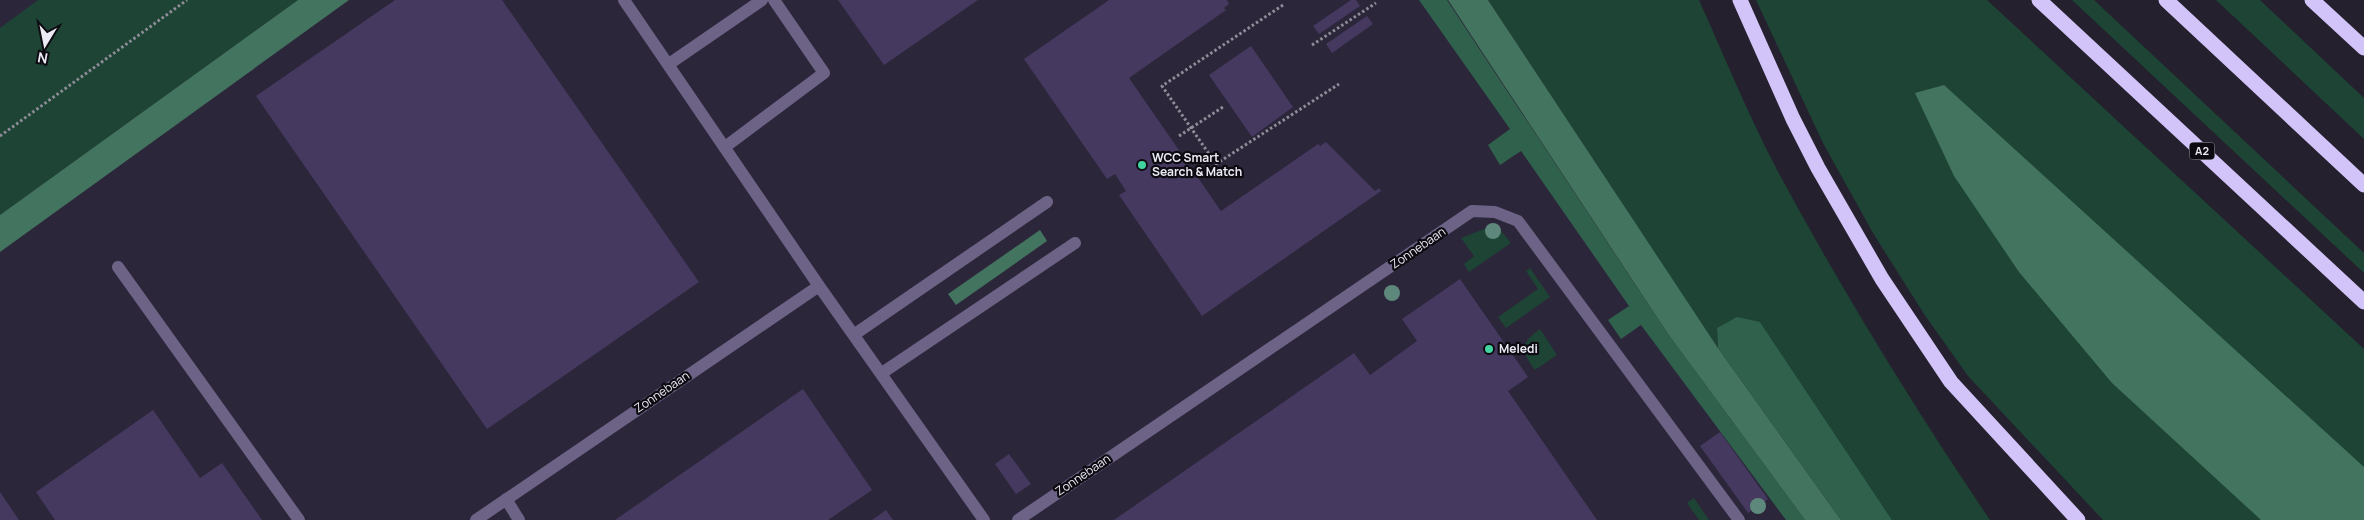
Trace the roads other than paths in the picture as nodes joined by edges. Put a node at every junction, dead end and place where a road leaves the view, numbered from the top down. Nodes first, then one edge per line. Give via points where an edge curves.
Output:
1 (624, 0) edge
2 (762, 0) edge
3 (774, 0) edge
4 (1740, 0) edge
5 (2039, 0) edge
6 (2166, 0) edge
7 (2312, 0) edge
8 (2364, 48) edge
9 (669, 64) junction
10 (726, 147) junction
11 (2364, 186) edge
12 (1047, 202) dead end
13 (1075, 243) dead end
14 (118, 267) dead end
15 (819, 286) junction
16 (2364, 302) edge
17 (855, 334) junction
18 (882, 373) junction
19 (506, 499) junction
20 (299, 520) edge
21 (476, 520) edge
22 (519, 520) edge
23 (984, 520) edge
24 (1018, 520) edge
25 (1739, 520) edge
26 (2078, 520) edge

1 - 9 street
2 - 9 street
3 - 10 street via 824,73
4 - 26 highway via 1806,143 1882,279 1951,382
5 - 16 highway, A2
6 - 11 highway
7 - 8 highway
9 - 10 street
10 - 15 street
12 - 17 street
13 - 18 street
14 - 20 street
15 - 17 street
15 - 19 street, Zonnebaan
17 - 18 street
18 - 23 street
19 - 21 street, Zonnebaan
19 - 22 street
24 - 25 street, Zonnebaan via 1472,211 1495,212 1518,221

